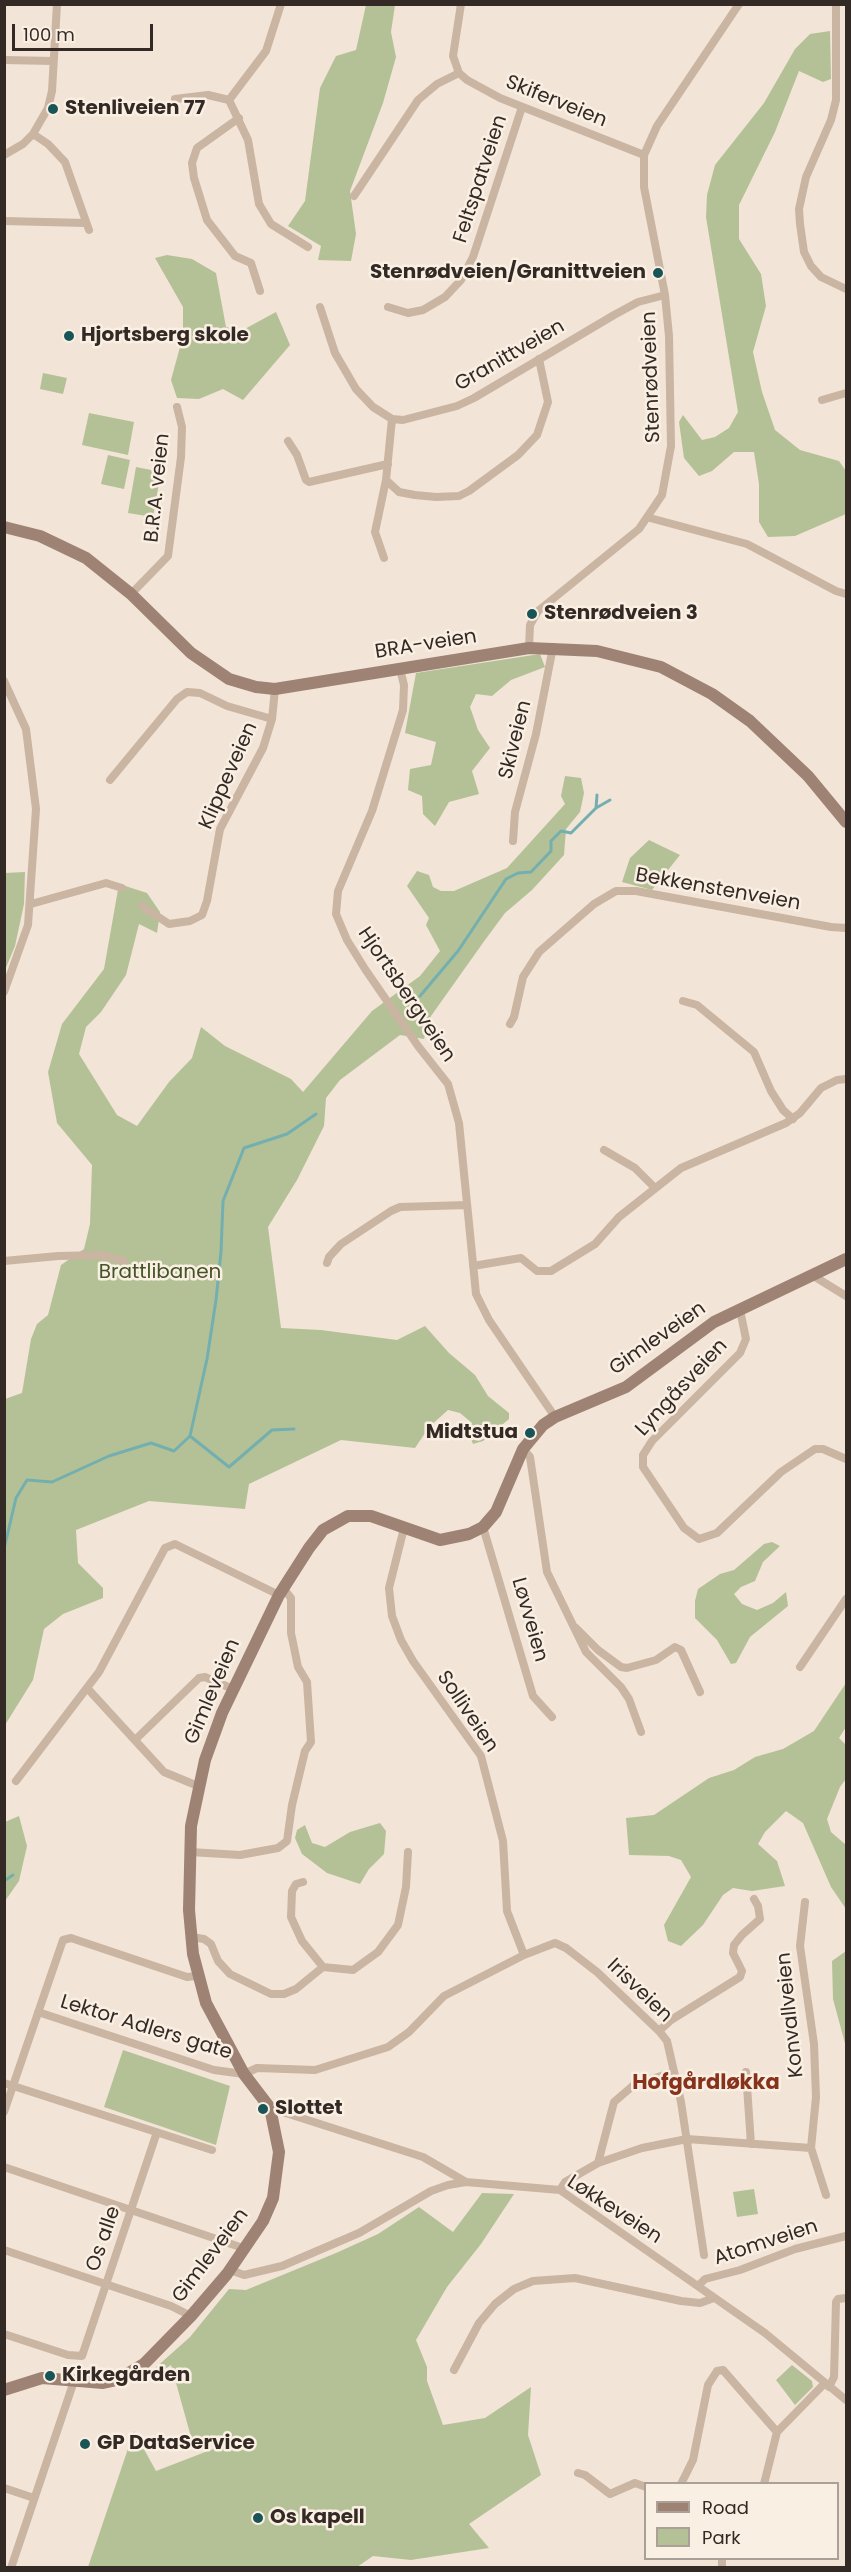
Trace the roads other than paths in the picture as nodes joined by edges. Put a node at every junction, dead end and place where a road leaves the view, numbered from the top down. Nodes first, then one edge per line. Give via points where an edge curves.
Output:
1 (57, 4) edge
2 (281, 4) edge
3 (461, 4) edge
4 (739, 4) edge
5 (836, 4) edge
6 (4, 60) edge
7 (53, 61) junction
8 (459, 73) junction
9 (175, 99) dead end
10 (229, 100) junction
11 (522, 107) junction
12 (239, 118) junction
13 (33, 134) junction
14 (4, 155) edge
15 (644, 155) junction
16 (354, 195) dead end
17 (4, 221) edge
18 (308, 247) dead end
19 (846, 289) edge
20 (260, 291) dead end
21 (665, 295) junction
22 (320, 307) dead end
23 (388, 307) dead end
24 (539, 359) junction
25 (846, 393) edge
26 (822, 400) dead end
27 (177, 407) dead end
28 (392, 419) junction
29 (288, 441) dead end
30 (388, 464) junction
31 (386, 480) junction
32 (650, 518) junction
33 (4, 527) edge
34 (384, 558) dead end
35 (131, 594) junction
36 (846, 594) edge
37 (553, 647) junction
38 (530, 648) junction
39 (400, 669) junction
40 (4, 681) edge
41 (275, 689) junction
42 (272, 719) junction
43 (110, 780) dead end
44 (846, 822) edge
45 (513, 841) dead end
46 (122, 888) dead end
47 (31, 904) junction
48 (142, 906) dead end
49 (846, 928) edge
50 (4, 992) edge
51 (683, 1001) dead end
52 (510, 1024) dead end
53 (846, 1079) edge
54 (793, 1119) junction
55 (604, 1150) dead end
56 (654, 1187) junction
57 (467, 1205) junction
58 (846, 1259) edge
59 (4, 1261) edge
60 (124, 1261) dead end
61 (327, 1263) dead end
62 (473, 1266) junction
63 (812, 1275) junction
64 (846, 1296) edge
65 (740, 1310) junction
66 (555, 1417) junction
67 (523, 1449) junction
68 (846, 1459) edge
69 (483, 1527) junction
70 (404, 1528) junction
71 (281, 1592) junction
72 (846, 1599) edge
73 (573, 1626) junction
74 (800, 1667) dead end
75 (88, 1689) junction
76 (233, 1689) junction
77 (700, 1692) dead end
78 (552, 1717) dead end
79 (641, 1732) dead end
80 (135, 1740) junction
81 (16, 1780) dead end
82 (198, 1786) junction
83 (190, 1852) junction
84 (408, 1852) dead end
85 (303, 1882) dead end
86 (754, 1899) dead end
87 (806, 1902) dead end
88 (191, 1937) junction
89 (524, 1955) junction
90 (323, 1967) junction
91 (198, 1976) junction
92 (38, 2012) junction
93 (659, 2031) junction
94 (674, 2072) junction
95 (746, 2072) dead end
96 (244, 2074) junction
97 (4, 2083) edge
98 (14, 2086) junction
99 (270, 2108) junction
100 (4, 2112) edge
101 (157, 2132) junction
102 (687, 2139) junction
103 (751, 2144) junction
104 (811, 2148) junction
105 (212, 2150) dead end
106 (598, 2163) junction
107 (4, 2167) edge
108 (466, 2182) junction
109 (560, 2190) junction
110 (826, 2195) dead end
111 (132, 2209) junction
112 (846, 2236) edge
113 (246, 2248) junction
114 (4, 2250) edge
115 (704, 2255) dead end
116 (230, 2270) junction
117 (106, 2285) junction
118 (698, 2286) junction
119 (714, 2298) junction
120 (846, 2298) edge
121 (191, 2316) junction
122 (4, 2334) edge
123 (454, 2370) dead end
124 (74, 2381) junction
125 (827, 2385) junction
126 (4, 2390) edge
127 (846, 2400) edge
128 (777, 2432) junction
129 (578, 2473) dead end
130 (682, 2482) edge
131 (764, 2482) edge
132 (644, 2486) edge
133 (4, 2488) edge
134 (34, 2498) junction
135 (11, 2568) edge

1 - 7 street
2 - 10 street via 266,51
3 - 8 street via 453,46
4 - 15 street, Stenrødveien via 657,126
5 - 19 street via 836,100 806,177 799,208 804,252 811,266 820,278
6 - 7 street
7 - 13 street via 51,99
8 - 11 street, Skiferveien via 478,87
8 - 16 street via 418,100
9 - 10 street via 208,95
10 - 12 street
11 - 15 street, Skiferveien
11 - 23 street, Feltspatveien via 473,257 461,280 445,297 423,310 408,313
12 - 18 street via 248,140 259,204 272,224
12 - 20 street via 197,148 192,163 207,220 235,256 251,263
13 - 14 street
13 - 17 street via 65,162 87,226
15 - 21 street, Stenrødveien via 644,187
21 - 24 street, Granittveien via 638,302
21 - 32 street, Stenrødveien via 671,446 662,495
22 - 28 street via 335,353 356,389
24 - 28 street, Granittveien via 457,406 403,420
24 - 31 street via 547,393 546,412 537,435 499,471 459,496 399,492
25 - 26 street
27 - 35 street, B.R.A. veien via 182,457 168,556
28 - 30 street
29 - 30 street via 309,482
30 - 31 street
31 - 34 street via 375,532
32 - 36 street via 747,544
32 - 38 street, Stenrødveien via 538,611 530,625
33 - 35 street, BRA-veien via 40,536 74,551
35 - 41 street, BRA-veien via 191,653 218,673 242,683
37 - 38 street, BRA-veien
37 - 44 street, BRA-veien via 639,660 707,690 769,737
37 - 45 street, Skiveien via 515,812
38 - 39 street, BRA-veien
39 - 41 street, BRA-veien
39 - 57 street, Hjortsbergveien via 404,710 372,812 338,891 336,914 365,969 448,1084 459,1123
40 - 47 street via 22,718 32,766 36,809
41 - 42 street, Klippeveien
42 - 43 street via 187,692
42 - 48 street, Klippeveien via 263,747 220,829 202,915 169,924
46 - 47 street via 106,883
47 - 50 street via 23,942
49 - 52 street, Bekkenstenveien via 636,891 616,891 594,904 539,952 523,977
51 - 54 street via 697,1005 754,1052 771,1091
53 - 54 street via 821,1088
54 - 56 street via 699,1160
55 - 56 street via 635,1168
56 - 62 street via 595,1244 551,1271 537,1271 521,1258
57 - 61 street via 400,1207 341,1244
57 - 62 street, Hjortsbergveien
58 - 63 street, Gimleveien
59 - 60 street via 103,1255
62 - 66 street, Hjortsbergveien via 476,1294 489,1320
63 - 64 street
63 - 65 street, Gimleveien
65 - 66 street, Gimleveien via 702,1330 626,1387
65 - 68 street, Lyngåsveien via 746,1339 740,1353 643,1455 643,1467 684,1528 699,1539 717,1533 781,1472 815,1449
66 - 67 street, Gimleveien
67 - 69 street, Gimleveien via 496,1512
67 - 73 street via 530,1457 547,1572
69 - 70 street, Gimleveien via 456,1539 440,1540
69 - 78 street, Løvveien via 533,1696
70 - 71 street, Gimleveien via 371,1516 339,1519 309,1548
70 - 89 street, Solliveien via 389,1588 392,1616 413,1661 481,1756 503,1841 507,1911
71 - 75 street via 170,1545
71 - 76 street, Gimleveien
71 - 83 street via 291,1598 298,1667 307,1682 311,1742 305,1751 287,1841 278,1848 240,1855
72 - 74 street
73 - 77 street via 621,1667 634,1668 656,1660 675,1647 681,1650
73 - 79 street via 586,1652 629,1699
75 - 80 street
75 - 81 street
76 - 80 street via 199,1678
76 - 82 street, Gimleveien via 213,1733
80 - 82 street via 164,1772
82 - 83 street, Gimleveien
83 - 88 street, Gimleveien
84 - 90 street via 398,1925 372,1957 353,1970
85 - 90 street via 292,1891 291,1917 302,1941
86 - 93 street via 760,1918 734,1945 733,1953 742,1971 740,1977 671,2019
87 - 104 street, Konvallveien via 800,1946 814,2044 816,2097
88 - 90 street via 211,1944 218,1961 230,1974 271,1994 296,1989
88 - 91 street, Gimleveien
89 - 93 street, Irisveien via 555,1943 566,1948
89 - 96 street, Irisveien via 444,1996 409,2032 388,2047 315,2070 257,2068
91 - 92 street via 187,1977 71,1938 63,1940
91 - 96 street, Gimleveien via 206,2003
92 - 96 street, Lektor Adlers gate via 214,2070
92 - 98 street
93 - 94 street, Irisveien via 668,2045
94 - 102 street, Irisveien
94 - 106 street via 635,2084 614,2102
95 - 103 street
96 - 99 street, Gimleveien
97 - 98 street
98 - 100 street
98 - 101 street
99 - 108 street via 423,2157
99 - 113 street, Gimleveien via 279,2152 279,2175 264,2221
101 - 105 street
101 - 111 street, Os alle
102 - 103 street
102 - 106 street via 642,2148
102 - 115 street, Irisveien
103 - 104 street
104 - 110 street, Konvallveien
106 - 109 street via 565,2182
107 - 111 street
108 - 109 street, Løkkeveien
108 - 116 street, Løkkeveien via 431,2191 359,2233 282,2266 244,2275
109 - 118 street, Løkkeveien
111 - 113 street
111 - 117 street, Os alle
112 - 118 street, Atomveien via 705,2279
113 - 116 street, Gimleveien
114 - 117 street
116 - 121 street, Gimleveien
117 - 121 street
117 - 122 street, Os alle via 82,2356
118 - 119 street, Løkkeveien
119 - 123 street via 700,2303 681,2301 574,2278 533,2281 495,2304 479,2323
119 - 125 street, Løkkeveien via 765,2333
120 - 125 street via 836,2302 834,2377
121 - 124 street, Gimleveien via 144,2364 117,2380 89,2384
124 - 126 street, Gimleveien via 42,2378
124 - 134 street
125 - 127 street, Løkkeveien
125 - 128 street
128 - 130 street via 723,2370 717,2371 708,2385 693,2460
128 - 131 street
129 - 132 street via 610,2494 635,2482
133 - 134 street
134 - 135 street

